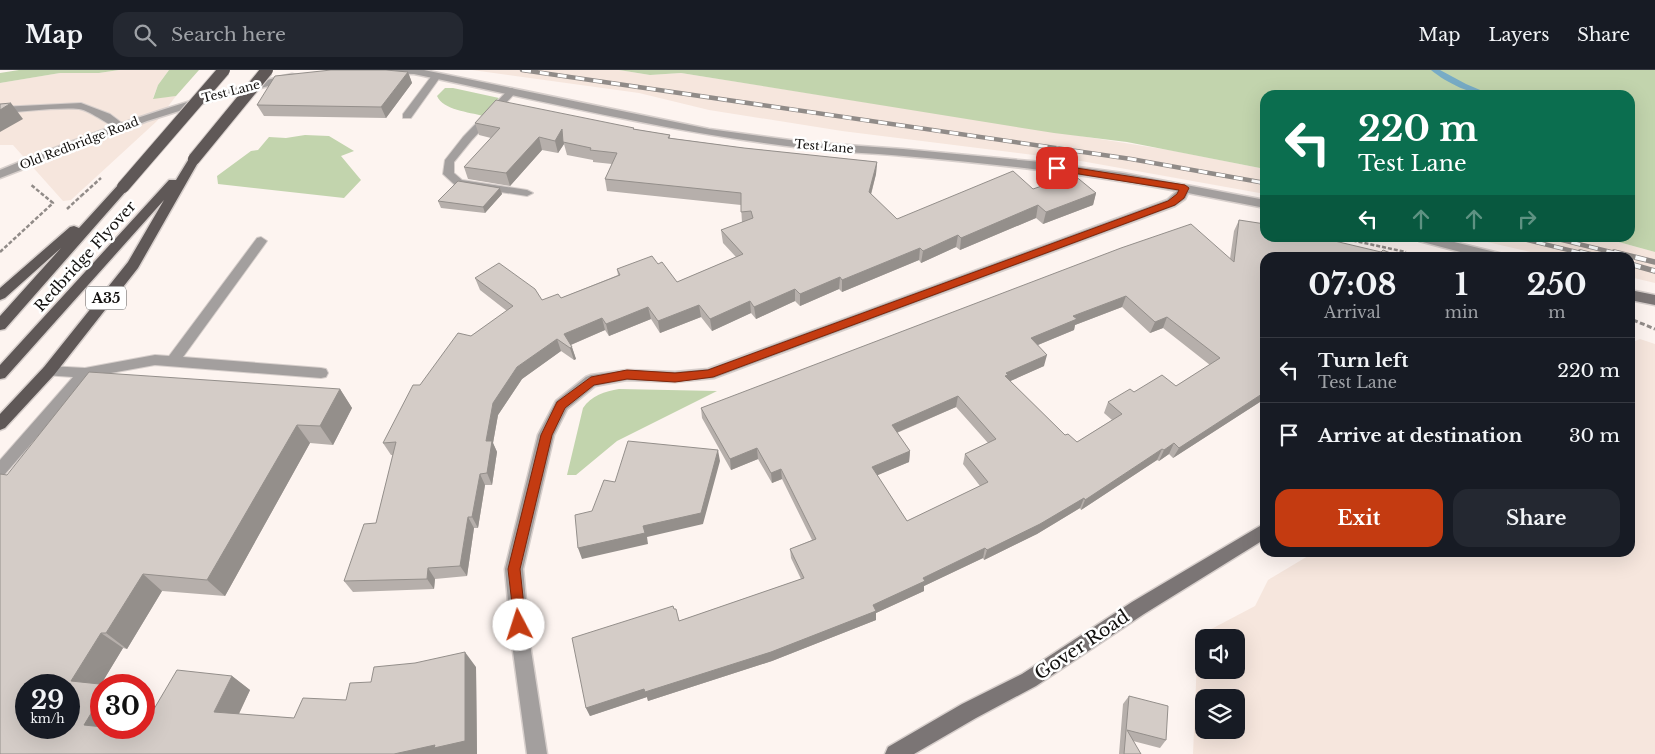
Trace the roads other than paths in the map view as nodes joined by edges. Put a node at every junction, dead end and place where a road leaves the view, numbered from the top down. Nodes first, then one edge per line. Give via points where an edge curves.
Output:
1 (224, 70) edge
2 (267, 70) edge
3 (386, 70) edge
4 (303, 76) edge
5 (436, 76) junction
6 (512, 91) junction
7 (0, 110) edge
8 (158, 112) joint
9 (407, 116) dead end
10 (121, 126) junction
11 (194, 159) junction
12 (0, 174) edge
13 (123, 187) junction
14 (1185, 188) junction
15 (527, 193) dead end
16 (1260, 203) edge
17 (261, 240) dead end
18 (1439, 242) edge
19 (1478, 252) edge
20 (0, 295) edge
21 (1635, 296) edge
22 (1655, 300) edge
23 (0, 325) edge
24 (173, 361) junction
25 (49, 371) junction
26 (85, 373) junction
27 (321, 373) dead end
28 (0, 374) edge
29 (0, 424) edge
30 (0, 470) edge
31 (1260, 533) edge
32 (537, 754) edge
33 (895, 754) edge

1 - 13 main road, bridge
2 - 11 main road, A35, bridge
3 - 5 street, Test Lane
4 - 8 street, Test Lane via 239,88
5 - 6 street, Test Lane
5 - 9 lane
6 - 14 street, Test Lane via 738,136 1041,166
6 - 15 lane via 449,162 448,174 459,183
7 - 10 lane via 81,106
8 - 10 street, Old Redbridge Road
10 - 12 street, Old Redbridge Road
11 - 25 main road, A35 via 133,265
11 - 28 main road, Redbridge Flyover / A35
13 - 20 main road
13 - 23 main road, Redbridge Flyover
14 - 16 street, Test Lane
14 - 32 street via 1181,196 1171,203 709,374 675,378 627,375 591,381 561,405 546,435 514,569
17 - 24 lane
18 - 19 street
21 - 22 street
24 - 26 lane via 155,360
24 - 27 lane
25 - 26 lane
25 - 29 main road, A35
26 - 30 lane
31 - 33 street, Gover Road via 1029,680

